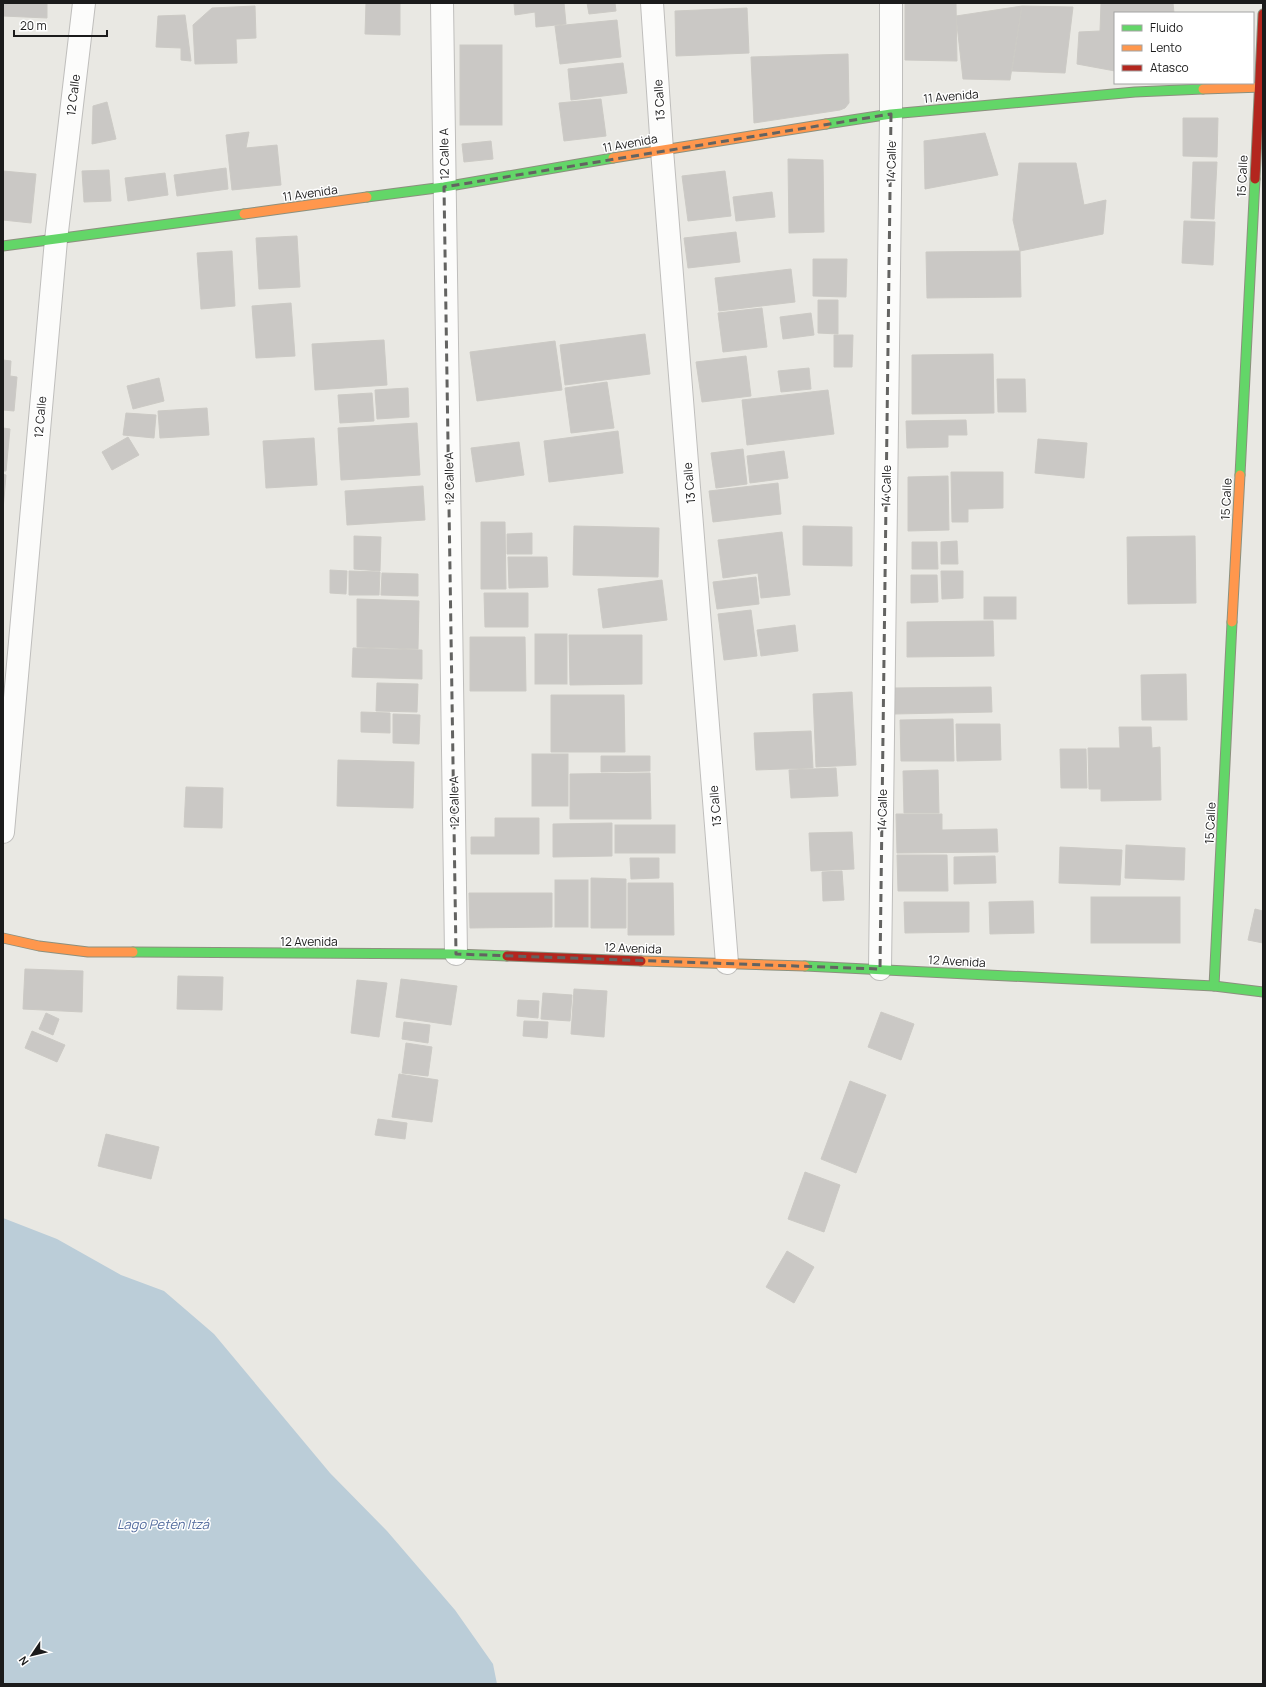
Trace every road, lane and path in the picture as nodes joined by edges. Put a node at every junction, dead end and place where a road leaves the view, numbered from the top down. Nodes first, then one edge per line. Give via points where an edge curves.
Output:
1 (84, 3) edge
2 (442, 3) edge
3 (652, 3) edge
4 (891, 3) edge
5 (1263, 14) edge
6 (1261, 87) edge
7 (891, 114) junction
8 (662, 150) junction
9 (444, 187) junction
10 (56, 240) junction
11 (3, 246) edge
12 (3, 832) edge
13 (3, 938) edge
14 (456, 954) junction
15 (727, 963) junction
16 (880, 969) junction
17 (1214, 986) junction
18 (1263, 992) edge

1 - 10 street, 12 Calle
2 - 9 street, 12 Calle A
3 - 8 street, 13 Calle
4 - 7 street, 14 Calle
5 - 6 street, 15 Calle
6 - 7 street, 11 Avenida via 1135,92
6 - 17 street, 15 Calle
7 - 8 street, 11 Avenida
7 - 16 street, 14 Calle
8 - 9 street, 11 Avenida
8 - 15 street, 13 Calle
9 - 10 street, 11 Avenida
9 - 14 street, 12 Calle A
10 - 11 street, 11 Avenida
10 - 12 street, 12 Calle
13 - 14 street, 12 Avenida via 39,946 88,952
14 - 15 street, 12 Avenida
15 - 16 street, 12 Avenida
16 - 17 street, 12 Avenida
17 - 18 street, 12 Avenida

